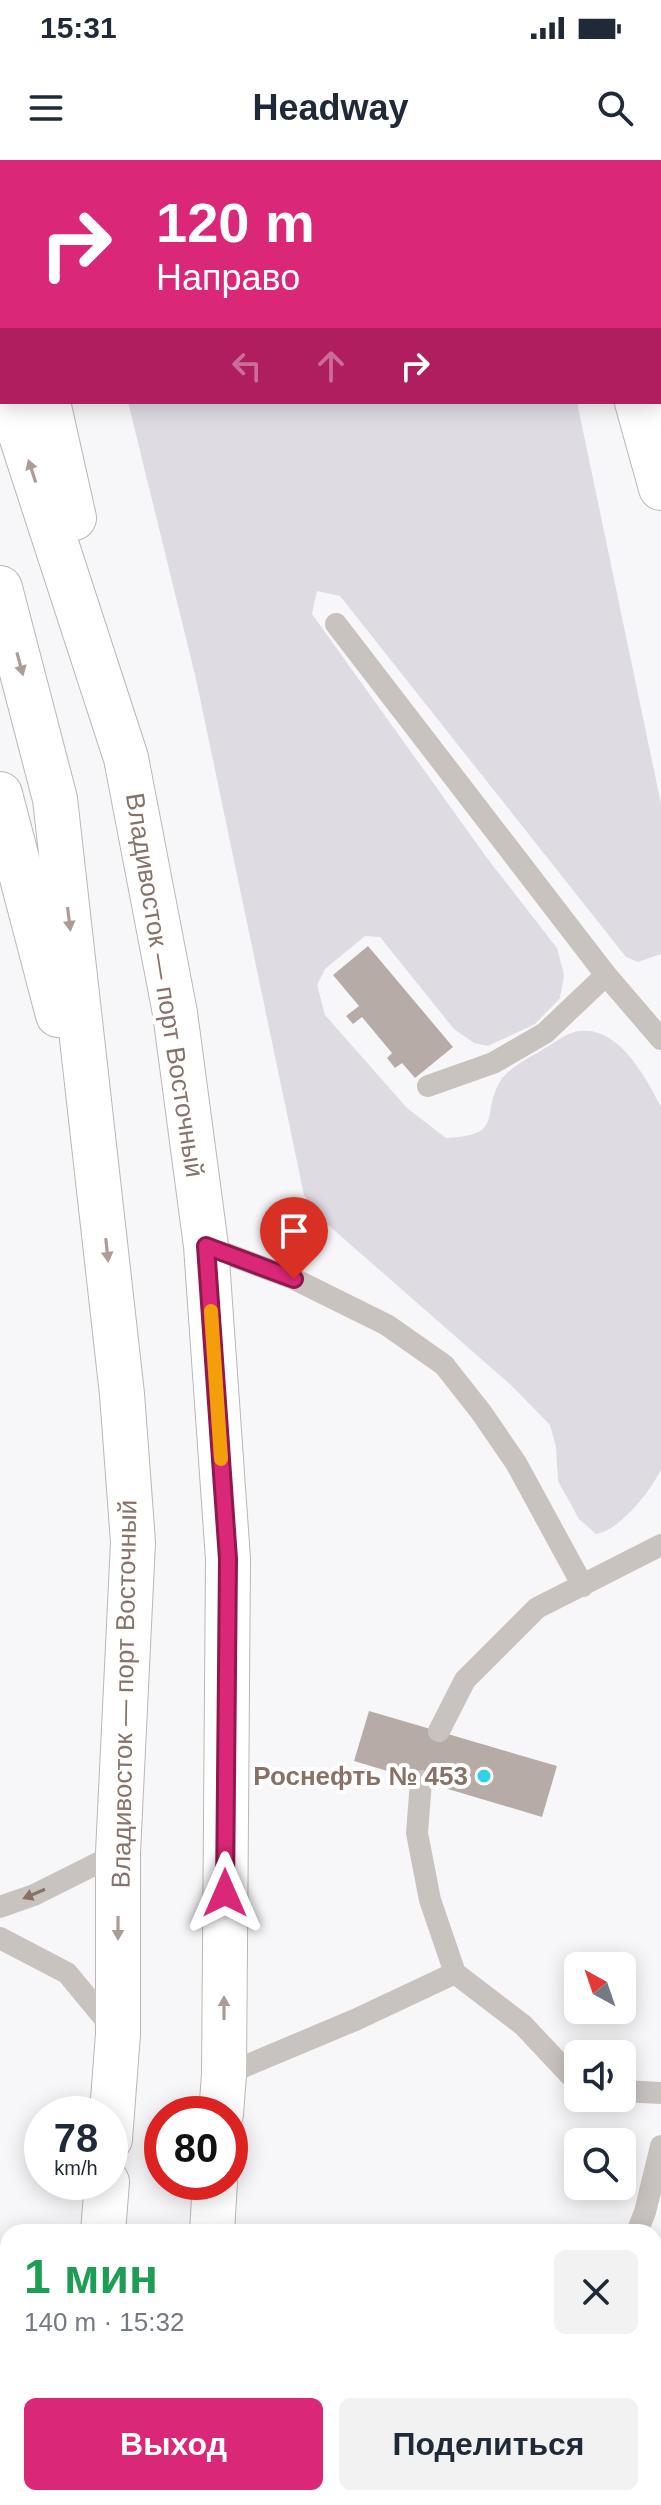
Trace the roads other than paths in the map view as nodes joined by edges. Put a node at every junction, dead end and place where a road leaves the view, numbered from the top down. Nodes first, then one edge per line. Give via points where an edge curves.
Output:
1 (11, 404) edge
2 (48, 404) edge
3 (638, 404) edge
4 (661, 488) edge
5 (0, 588) edge
6 (336, 624) dead end
7 (126, 758) junction
8 (0, 794) edge
9 (606, 975) junction
10 (661, 1039) edge
11 (428, 1086) dead end
12 (99, 1172) junction
13 (206, 1246) junction
14 (661, 1545) edge
15 (583, 1586) junction
16 (439, 1731) dead end
17 (421, 1781) dead end
18 (118, 1853) junction
19 (0, 1907) edge
20 (0, 1938) edge
21 (455, 1973) junction
22 (118, 2034) junction
23 (564, 2069) edge
24 (636, 2092) edge
25 (661, 2093) edge
26 (222, 2095) edge
27 (113, 2096) edge
28 (661, 2146) edge
29 (106, 2200) edge
30 (214, 2200) edge
31 (104, 2224) edge
32 (212, 2224) edge
33 (640, 2224) edge

7 -> 1 main road, Владивосток — порт Восточный
2 - 7 main road
3 - 4 main road
5 -> 12 main road, Владивосток — порт Восточный via 55,799
6 - 9 lane
7 - 13 main road, Владивосток — порт Восточный via 175,1013
8 - 12 main road
9 - 10 lane
9 - 11 lane via 545,1033 493,1063
12 -> 18 main road, Владивосток — порт Восточный via 133,1542
13 - 15 lane via 294,1279 387,1325 444,1365 516,1463
26 -> 13 main road, Владивосток — порт Восточный via 228,1559
14 - 15 lane
15 - 16 lane via 537,1608 465,1680
17 - 21 lane via 417,1833 430,1900
18 -> 19 lane
18 -> 22 main road, Владивосток — порт Восточный
20 - 22 lane via 67,1973
21 - 23 lane via 523,2025
21 - 26 lane via 355,2020
22 - 27 main road, Владивосток — порт Восточный
24 - 25 lane
28 - 33 lane
29 - 31 main road
30 - 32 main road

